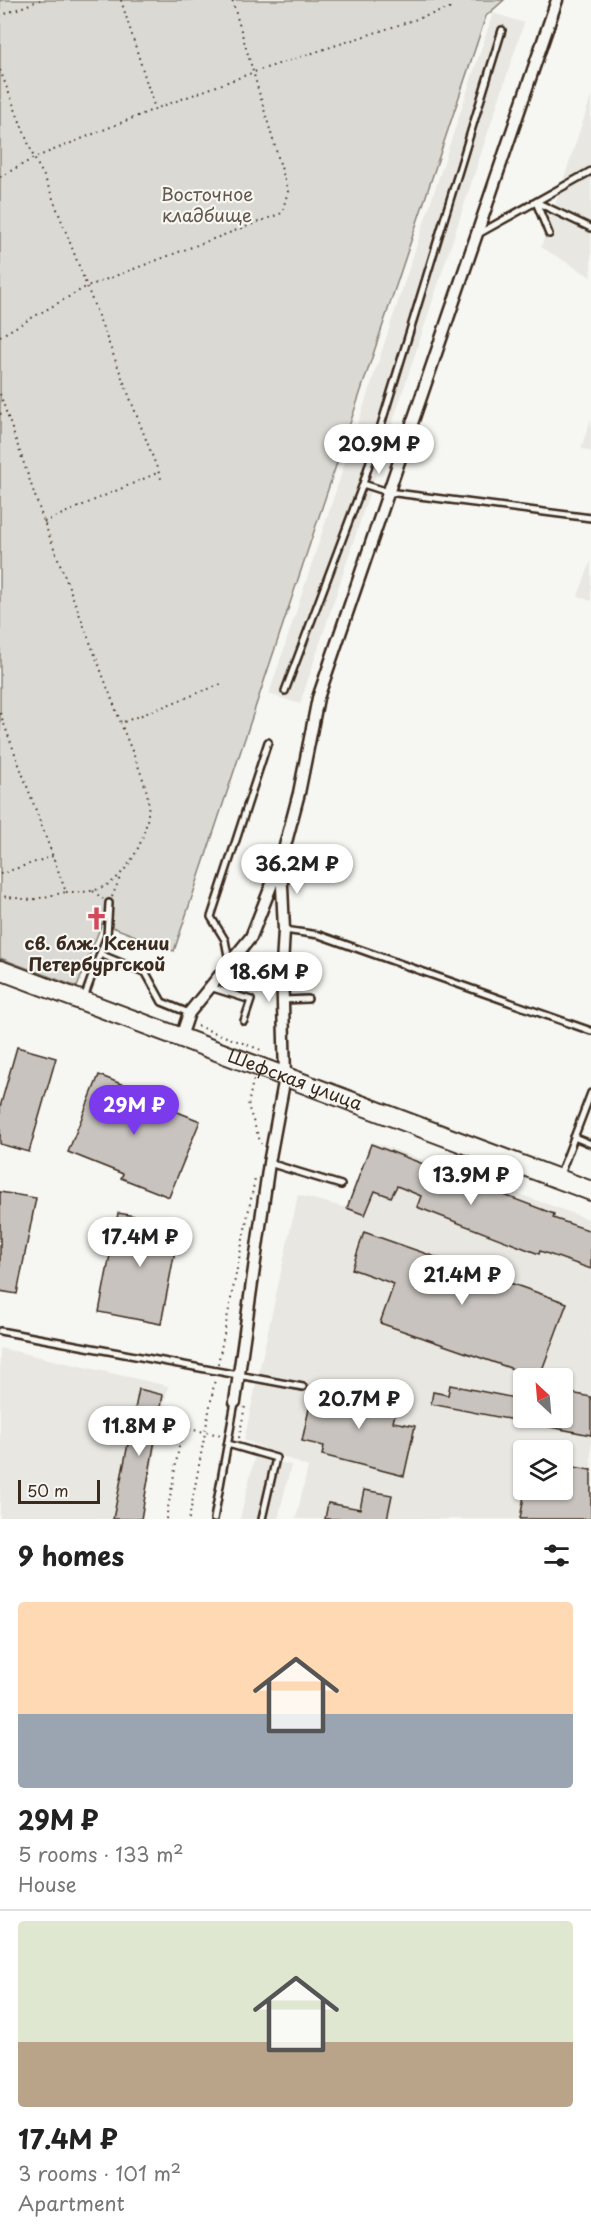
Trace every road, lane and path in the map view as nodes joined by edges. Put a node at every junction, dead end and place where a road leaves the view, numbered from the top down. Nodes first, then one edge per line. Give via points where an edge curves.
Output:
1 (40, 0) edge
2 (121, 0) edge
3 (232, 0) edge
4 (557, 0) edge
5 (454, 7) dead end
6 (0, 16) edge
7 (502, 30) dead end
8 (0, 70) edge
9 (254, 72) junction
10 (155, 109) junction
11 (34, 158) junction
12 (591, 171) edge
13 (0, 177) edge
14 (536, 202) junction
15 (591, 228) edge
16 (478, 234) junction
17 (549, 234) dead end
18 (86, 287) junction
19 (0, 336) edge
20 (0, 394) edge
21 (6, 412) junction
22 (0, 414) edge
23 (158, 472) junction
24 (162, 480) dead end
25 (363, 484) junction
26 (388, 492) junction
27 (591, 518) edge
28 (44, 522) junction
29 (224, 683) dead end
30 (285, 692) dead end
31 (0, 713) edge
32 (121, 723) junction
33 (268, 742) dead end
34 (53, 855) junction
35 (281, 861) junction
36 (122, 872) junction
37 (0, 873) edge
38 (93, 891) junction
39 (66, 892) junction
40 (0, 896) edge
41 (109, 903) junction
42 (284, 930) junction
43 (100, 954) junction
44 (230, 962) junction
45 (0, 970) edge
46 (210, 987) junction
47 (308, 999) dead end
48 (283, 1000) junction
49 (82, 1001) junction
50 (244, 1021) dead end
51 (185, 1024) junction
52 (591, 1031) edge
53 (264, 1051) dead end
54 (285, 1077) junction
55 (253, 1080) dead end
56 (591, 1093) edge
57 (574, 1137) junction
58 (262, 1144) dead end
59 (591, 1144) edge
60 (269, 1163) junction
61 (561, 1171) junction
62 (255, 1178) dead end
63 (341, 1185) dead end
64 (591, 1191) edge
65 (0, 1331) edge
66 (217, 1369) junction
67 (240, 1374) junction
68 (303, 1387) dead end
69 (235, 1402) joint
70 (186, 1408) dead end
71 (183, 1428) junction
72 (206, 1432) junction
73 (230, 1436) junction
74 (239, 1438) dead end
75 (228, 1444) junction
76 (165, 1519) edge
77 (189, 1519) edge
78 (214, 1519) edge
79 (262, 1519) edge

1 - 6 path
2 - 10 path
3 - 9 path
4 - 16 street
5 - 9 path
7 - 25 lane
8 - 11 path
9 - 10 path
9 - 18 path via 288,191 282,213
10 - 11 path
11 - 13 path
11 - 18 path
12 - 14 lane
14 - 15 lane
14 - 16 lane
14 - 17 lane
16 - 26 street
18 - 19 path
18 - 23 path
20 - 21 path
21 - 22 path
21 - 28 path
23 - 24 path
23 - 28 path
25 - 26 lane
25 - 30 lane
26 - 27 lane
26 - 35 street via 318,699
28 - 32 path
29 - 32 path
31 - 34 path
32 - 36 path via 147,793 148,816 138,847
33 - 44 lane via 211,917 225,940
34 - 37 path
34 - 39 path
35 - 42 street
35 - 44 street via 251,937
36 - 38 path
36 - 41 path
38 - 39 path
38 - 41 path
39 - 40 path via 31,900
41 - 43 lane
42 - 48 street
42 - 52 lane via 319,935
43 - 49 lane
43 - 51 lane via 146,973 162,1002
44 - 46 street
45 - 49 main road, Шефская улица
46 - 50 lane via 251,1000
46 - 51 street
47 - 48 lane
48 - 54 street
49 - 51 main road, Шефская улица
51 - 53 path
51 - 54 main road, Шефская улица
54 - 60 street
54 - 61 main road, Шефская улица
55 - 58 path via 248,1106
56 - 57 lane
57 - 59 lane
57 - 61 lane
60 - 63 lane
60 - 67 street
61 - 64 main road, Шефская улица
62 - 66 path
65 - 66 lane
66 - 67 lane
66 - 72 path
67 - 68 lane
67 - 69 street
69 - 73 lane
70 - 71 path
71 - 72 path
71 - 76 path
72 - 73 path
72 - 77 path
73 - 74 path
73 - 75 lane
75 - 78 lane
75 - 79 lane via 276,1458

